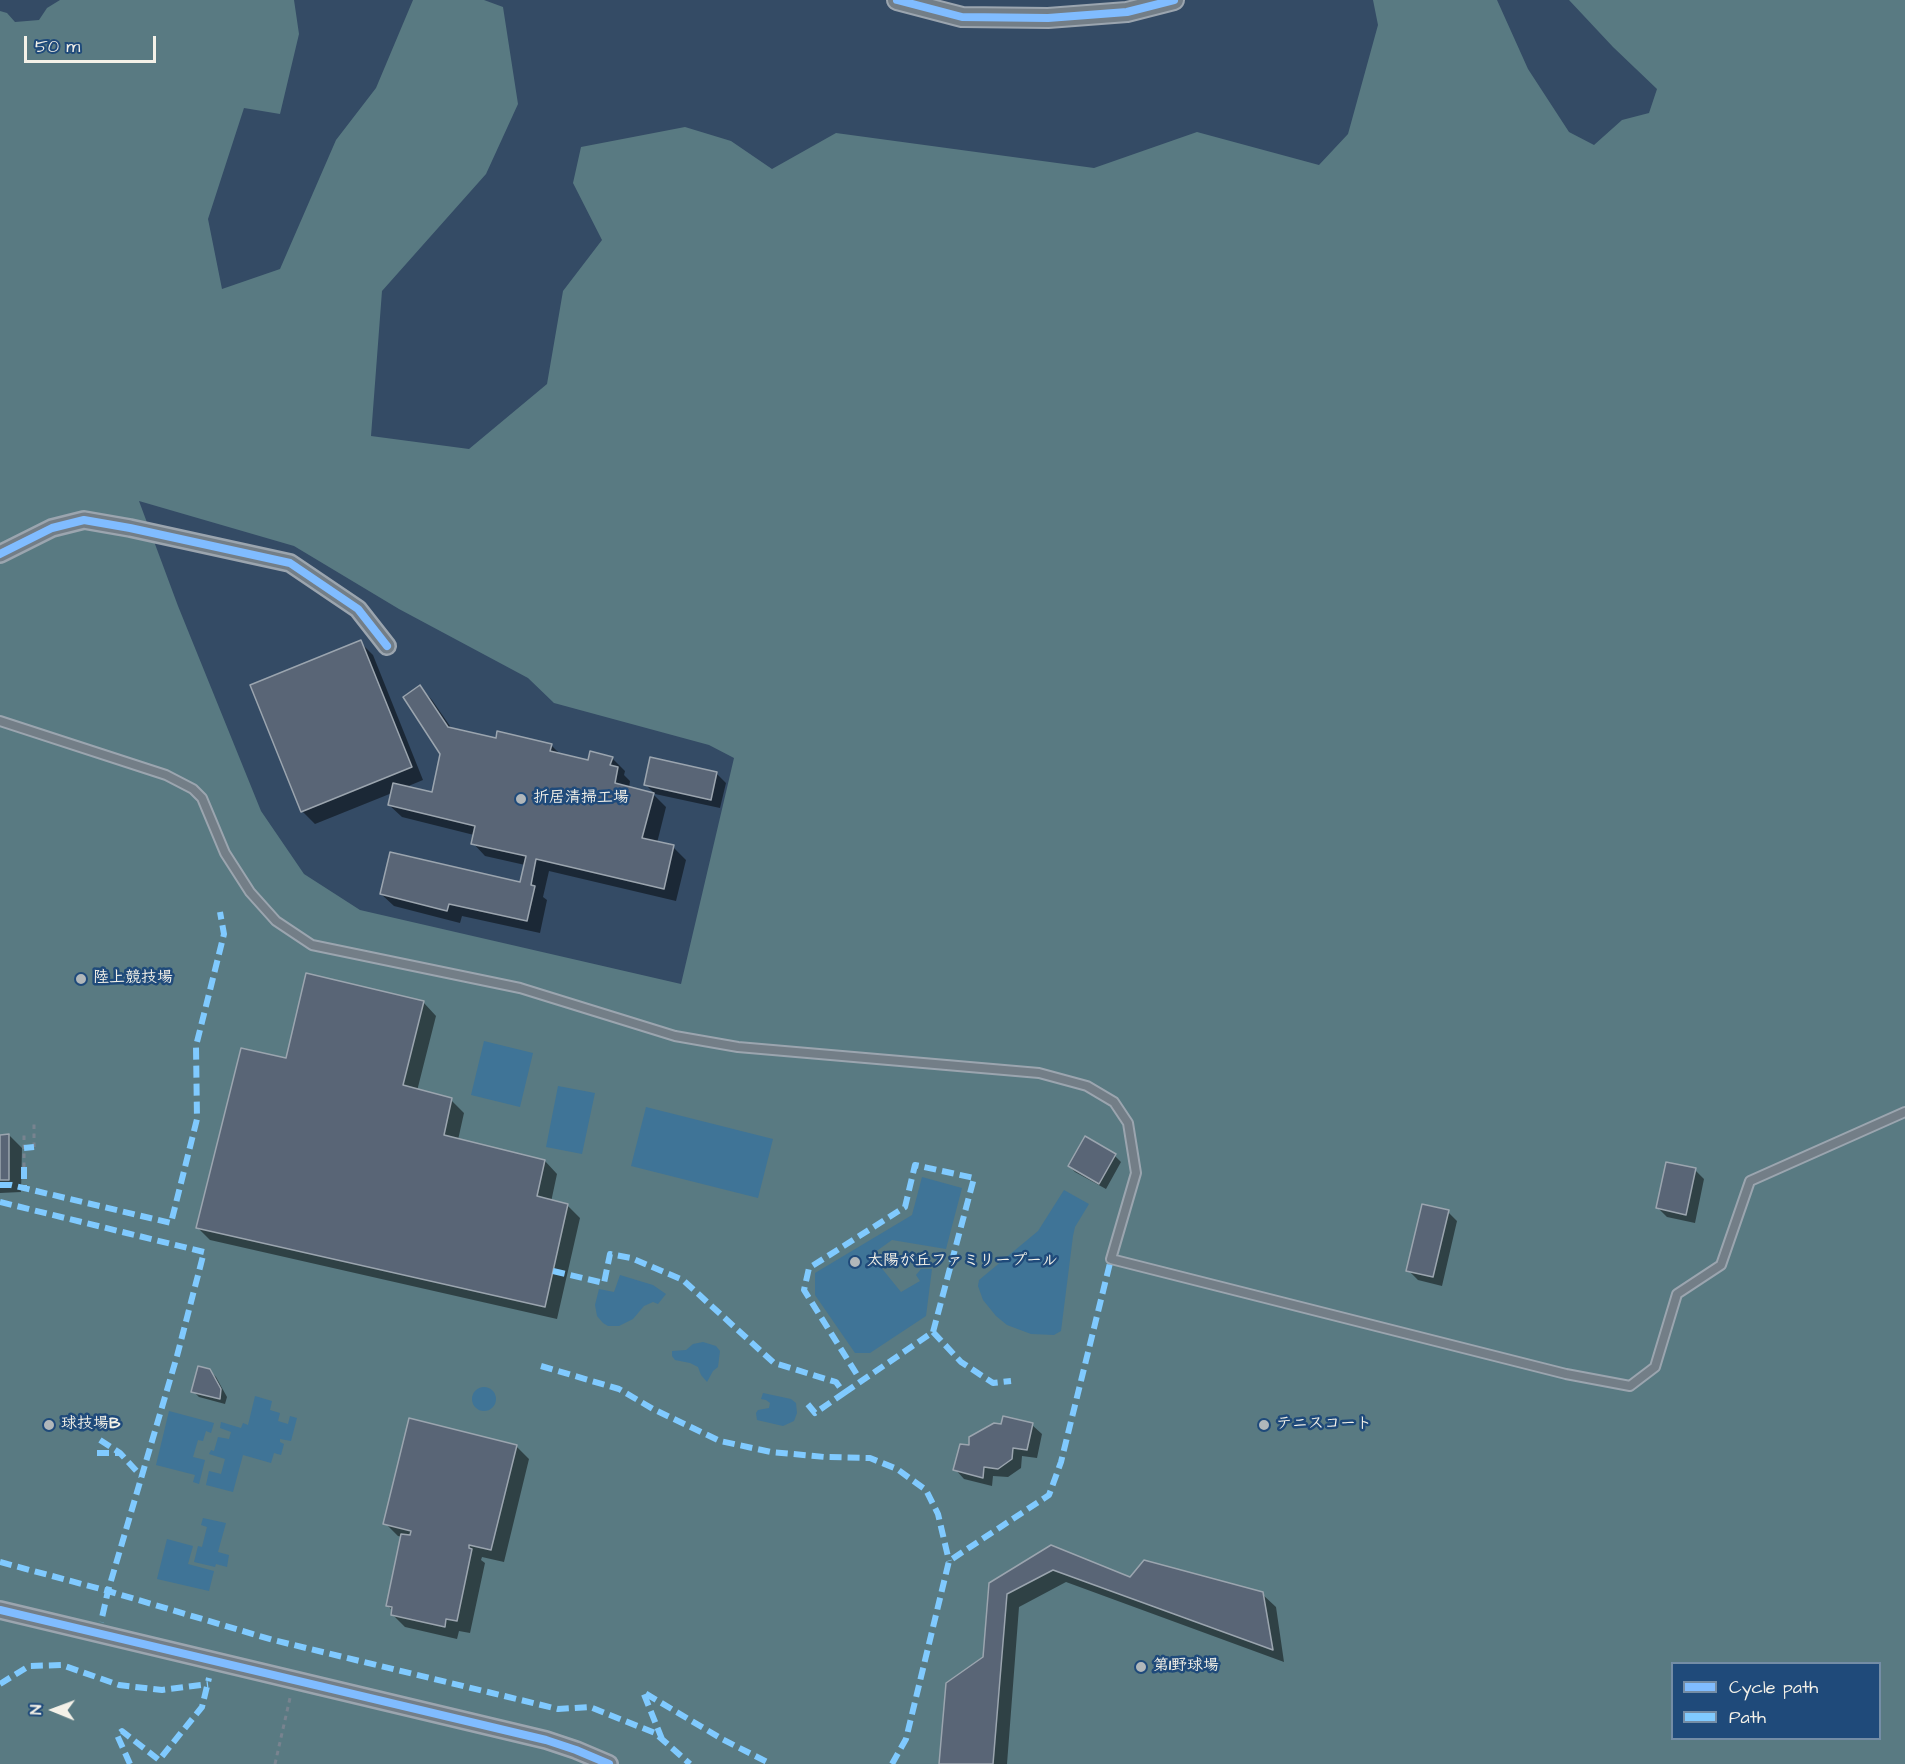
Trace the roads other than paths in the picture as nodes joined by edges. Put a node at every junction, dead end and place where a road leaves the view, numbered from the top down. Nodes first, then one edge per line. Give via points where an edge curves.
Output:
1 (897, 0) edge
2 (1174, 0) edge
3 (0, 554) edge
4 (387, 646) dead end
5 (0, 721) edge
6 (1905, 1112) edge
7 (0, 1610) edge
8 (609, 1764) edge

1 - 2 street via 962,18 1048,18 1127,12
3 - 4 street via 52,528 84,520 290,563 358,609
5 - 6 lane via 166,775 193,789 202,798 225,853 250,892 276,921 312,945 520,988 675,1036 738,1047 1040,1073 1087,1086 1114,1102 1128,1123 1136,1173 1111,1259 1566,1374 1630,1386 1656,1367 1677,1294 1721,1265 1750,1181
7 - 8 street via 546,1740

